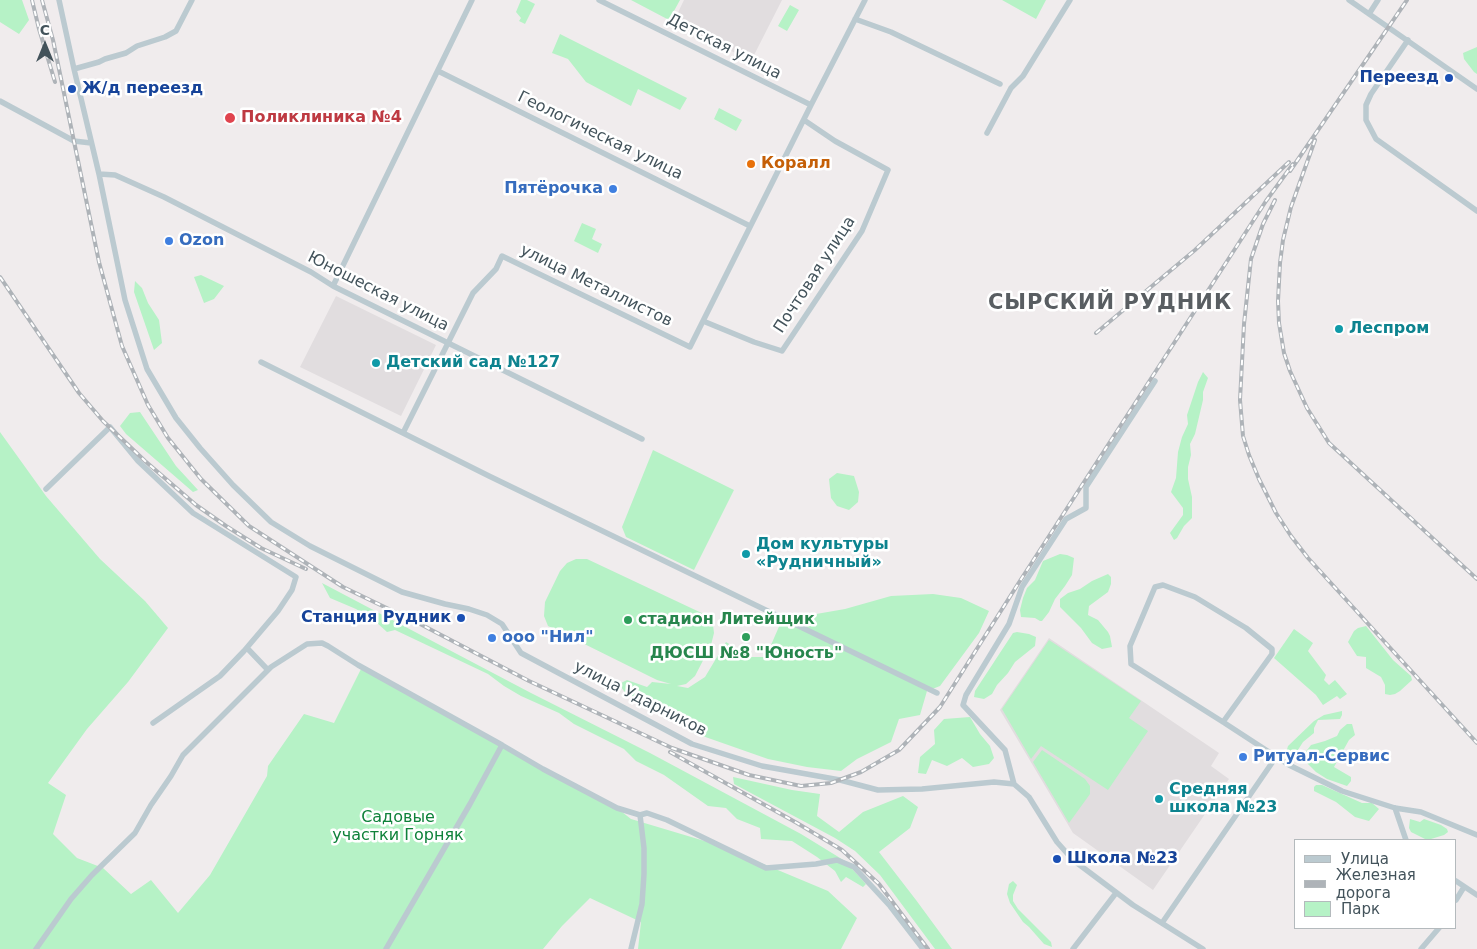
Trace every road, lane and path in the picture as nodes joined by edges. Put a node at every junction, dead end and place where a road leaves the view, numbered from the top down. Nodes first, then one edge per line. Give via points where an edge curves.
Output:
1 (59, 0) edge
2 (192, 0) edge
3 (472, 0) edge
4 (599, 0) edge
5 (865, 0) edge
6 (1070, 0) edge
7 (1349, 0) edge
8 (1378, 0) edge
9 (1368, 14) junction
10 (855, 19) junction
11 (1408, 40) junction
12 (74, 69) junction
13 (438, 71) junction
14 (1000, 84) dead end
15 (1477, 89) edge
16 (0, 101) edge
17 (811, 105) junction
18 (804, 120) junction
19 (987, 133) dead end
20 (91, 143) junction
21 (100, 174) junction
22 (1477, 212) edge
23 (750, 226) junction
24 (333, 286) junction
25 (703, 321) junction
26 (448, 343) junction
27 (261, 362) dead end
28 (1155, 380) dead end
29 (403, 433) junction
30 (642, 439) dead end
31 (46, 489) dead end
32 (247, 648) junction
33 (268, 670) junction
34 (936, 693) dead end
35 (1223, 722) junction
36 (153, 723) dead end
37 (502, 745) junction
38 (1276, 757) junction
39 (1014, 784) junction
40 (1395, 808) junction
41 (640, 815) junction
42 (1477, 834) edge
43 (1406, 839) edge
44 (1457, 882) edge
45 (1464, 887) junction
46 (1116, 893) junction
47 (1477, 895) edge
48 (1457, 898) edge
49 (1162, 923) junction
50 (1437, 929) edge
51 (36, 949) edge
52 (386, 949) edge
53 (631, 949) edge
54 (923, 949) edge
55 (1073, 949) edge
56 (1203, 949) edge
57 (1421, 949) edge

1 - 12 street
2 - 12 street via 176,32 126,53
3 - 13 street
4 - 17 street, Детская улица
5 - 10 street
6 - 19 street via 1023,76 1010,88
7 - 9 street
8 - 9 street
9 - 11 street
10 - 14 street
10 - 17 street
11 - 15 street
11 - 22 street via 1371,94 1366,105 1366,120 1376,139
12 - 20 street
13 - 23 street, Геологическая улица
13 - 24 street
16 - 20 street via 74,141
17 - 18 street
18 - 23 street
18 - 25 street, Почтовая улица via 888,170 862,232 782,351
20 - 21 street
21 - 24 street, Юношеская улица via 115,176 164,197
21 - 39 street, улица Ударников via 125,300 147,369 176,418 200,448 271,522 310,546 402,592 487,615 502,624 522,653 692,744 762,766 878,790 994,782
23 - 25 street
24 - 26 street, Юношеская улица
25 - 26 street, улица Металлистов via 690,347 502,256 496,269 472,293
26 - 29 street
26 - 30 street, Юношеская улица
27 - 29 street
28 - 39 street via 1086,488 1086,508 1066,519 1022,587 1009,624 966,695 963,705 1005,750
29 - 34 street
31 - 32 street via 110,427 138,461 193,513 296,577 292,590 278,611
32 - 33 street
32 - 36 street via 220,676
33 - 37 street via 307,644 322,644
33 - 51 street via 183,755 135,833 71,899
35 - 35 street via 1272,654 1272,648 1246,628 1194,597 1163,585 1156,587 1130,646 1130,664
35 - 38 street
37 - 41 street via 616,808
37 - 52 street
38 - 40 street via 1342,791
38 - 49 street
39 - 46 street via 1073,860
40 - 42 street via 1421,812
40 - 43 street
41 - 53 street via 644,848 642,904
41 - 54 street via 647,813 667,820 766,868 837,860 854,867
44 - 45 street
45 - 47 street
45 - 48 street
46 - 49 street
46 - 55 street
49 - 56 street
50 - 57 street

